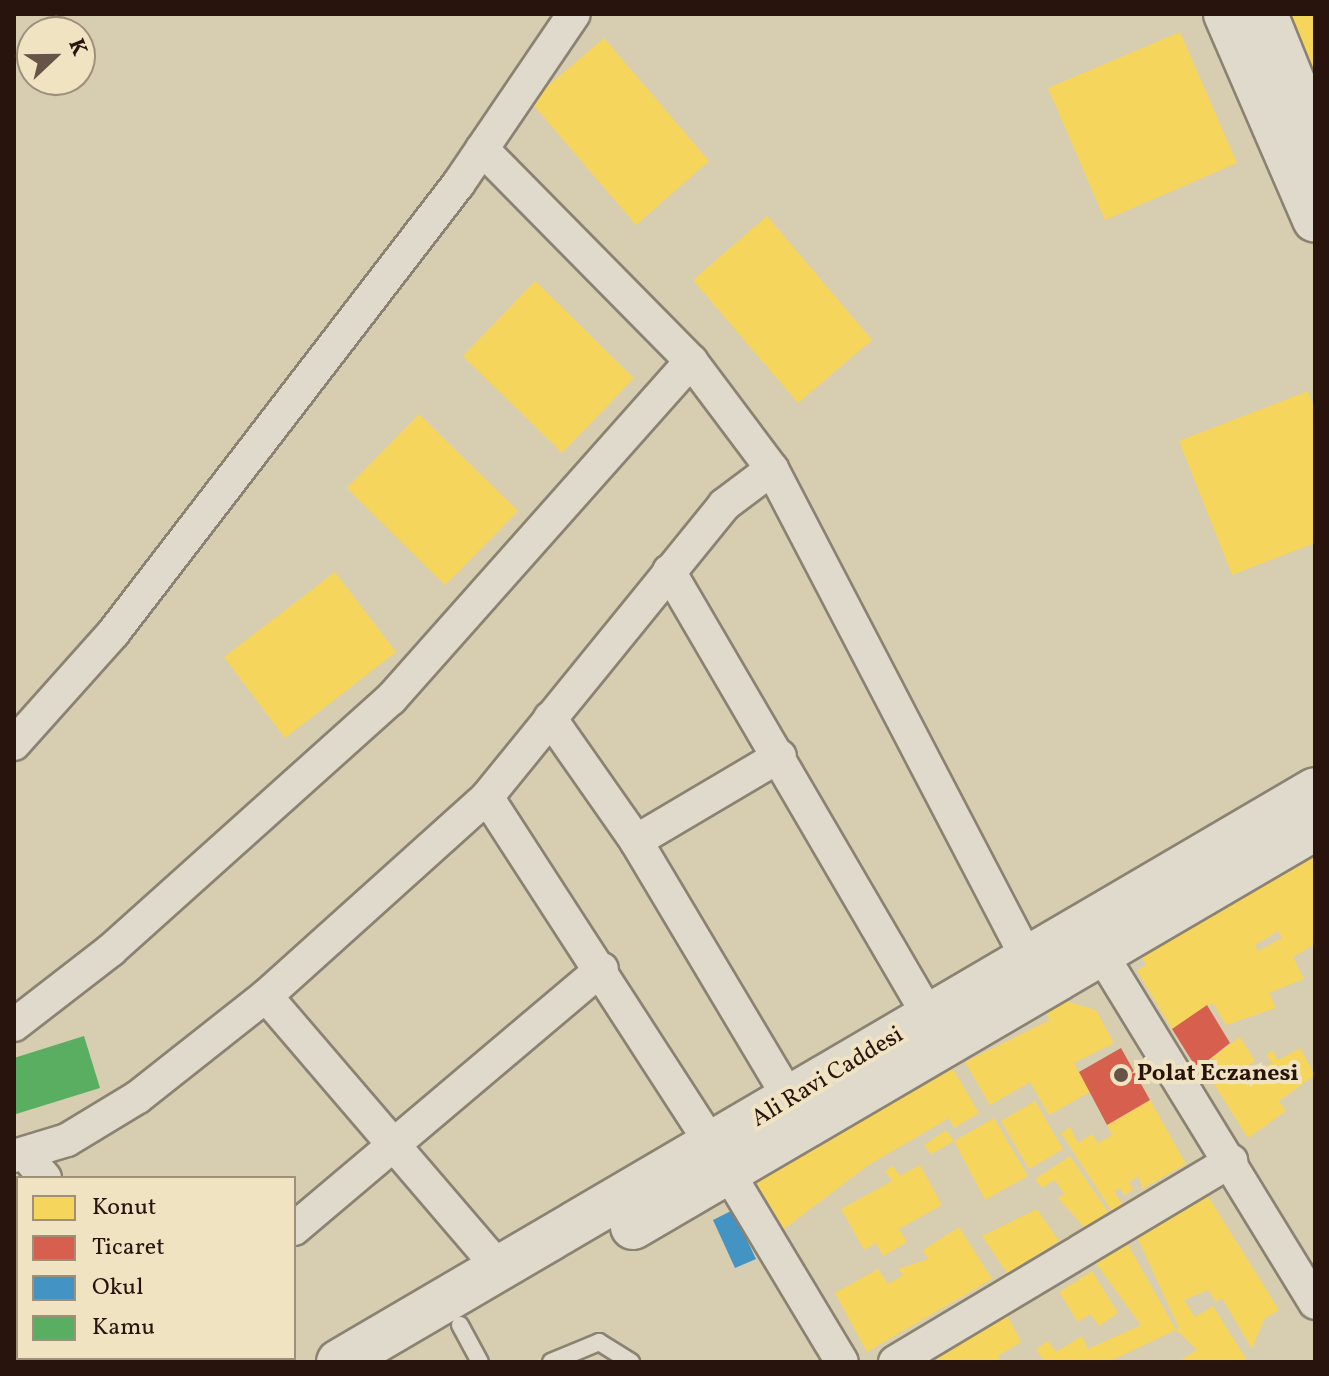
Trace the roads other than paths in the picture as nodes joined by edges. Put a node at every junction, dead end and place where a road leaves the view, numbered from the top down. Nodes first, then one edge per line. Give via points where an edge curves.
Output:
1 (574, 14) edge
2 (1226, 14) edge
3 (1265, 14) edge
4 (1312, 120) edge
5 (482, 149) junction
6 (1315, 220) edge
7 (691, 361) junction
8 (772, 469) junction
9 (669, 571) junction
10 (550, 718) junction
11 (14, 744) edge
12 (780, 756) junction
13 (1315, 790) edge
14 (487, 797) junction
15 (1315, 828) edge
16 (636, 841) junction
17 (1102, 955) junction
18 (1028, 960) junction
19 (602, 969) junction
20 (266, 996) junction
21 (20, 1009) edge
22 (930, 1018) junction
23 (791, 1101) junction
24 (396, 1142) junction
25 (721, 1160) junction
26 (1231, 1161) junction
27 (28, 1163) edge
28 (296, 1227) edge
29 (500, 1269) junction
30 (1315, 1303) edge
31 (470, 1344) edge
32 (339, 1362) edge
33 (399, 1362) edge
34 (551, 1362) edge
35 (631, 1362) edge
36 (842, 1362) edge
37 (895, 1362) edge

1 - 5 street
2 - 6 main road
3 - 4 main road
5 - 7 street
5 - 11 street via 114,632
7 - 8 street
7 - 21 street via 391,699 111,950
8 - 9 street via 724,505
8 - 18 street
9 - 10 street
9 - 12 street
10 - 14 street
10 - 16 street
12 - 16 street
12 - 22 street
13 - 18 main road, Ali Ravi Caddesi
14 - 19 street
14 - 20 street
15 - 17 main road, Ali Ravi Caddesi
16 - 23 street
17 - 25 main road, Ali Ravi Caddesi
17 - 26 street
18 - 22 main road, Ali Ravi Caddesi
19 - 24 street
19 - 25 street
20 - 24 street
20 - 27 street via 103,1121
22 - 23 main road, Ali Ravi Caddesi
23 - 25 main road, Ali Ravi Caddesi
24 - 28 street
24 - 29 street
25 - 29 main road, Ali Ravi Caddesi
25 - 31 main road, Ali Ravi Caddesi
25 - 36 street
26 - 30 street
26 - 37 street
29 - 32 main road, Ali Ravi Caddesi
31 - 33 main road, Ali Ravi Caddesi
34 - 35 lane via 599,1342

